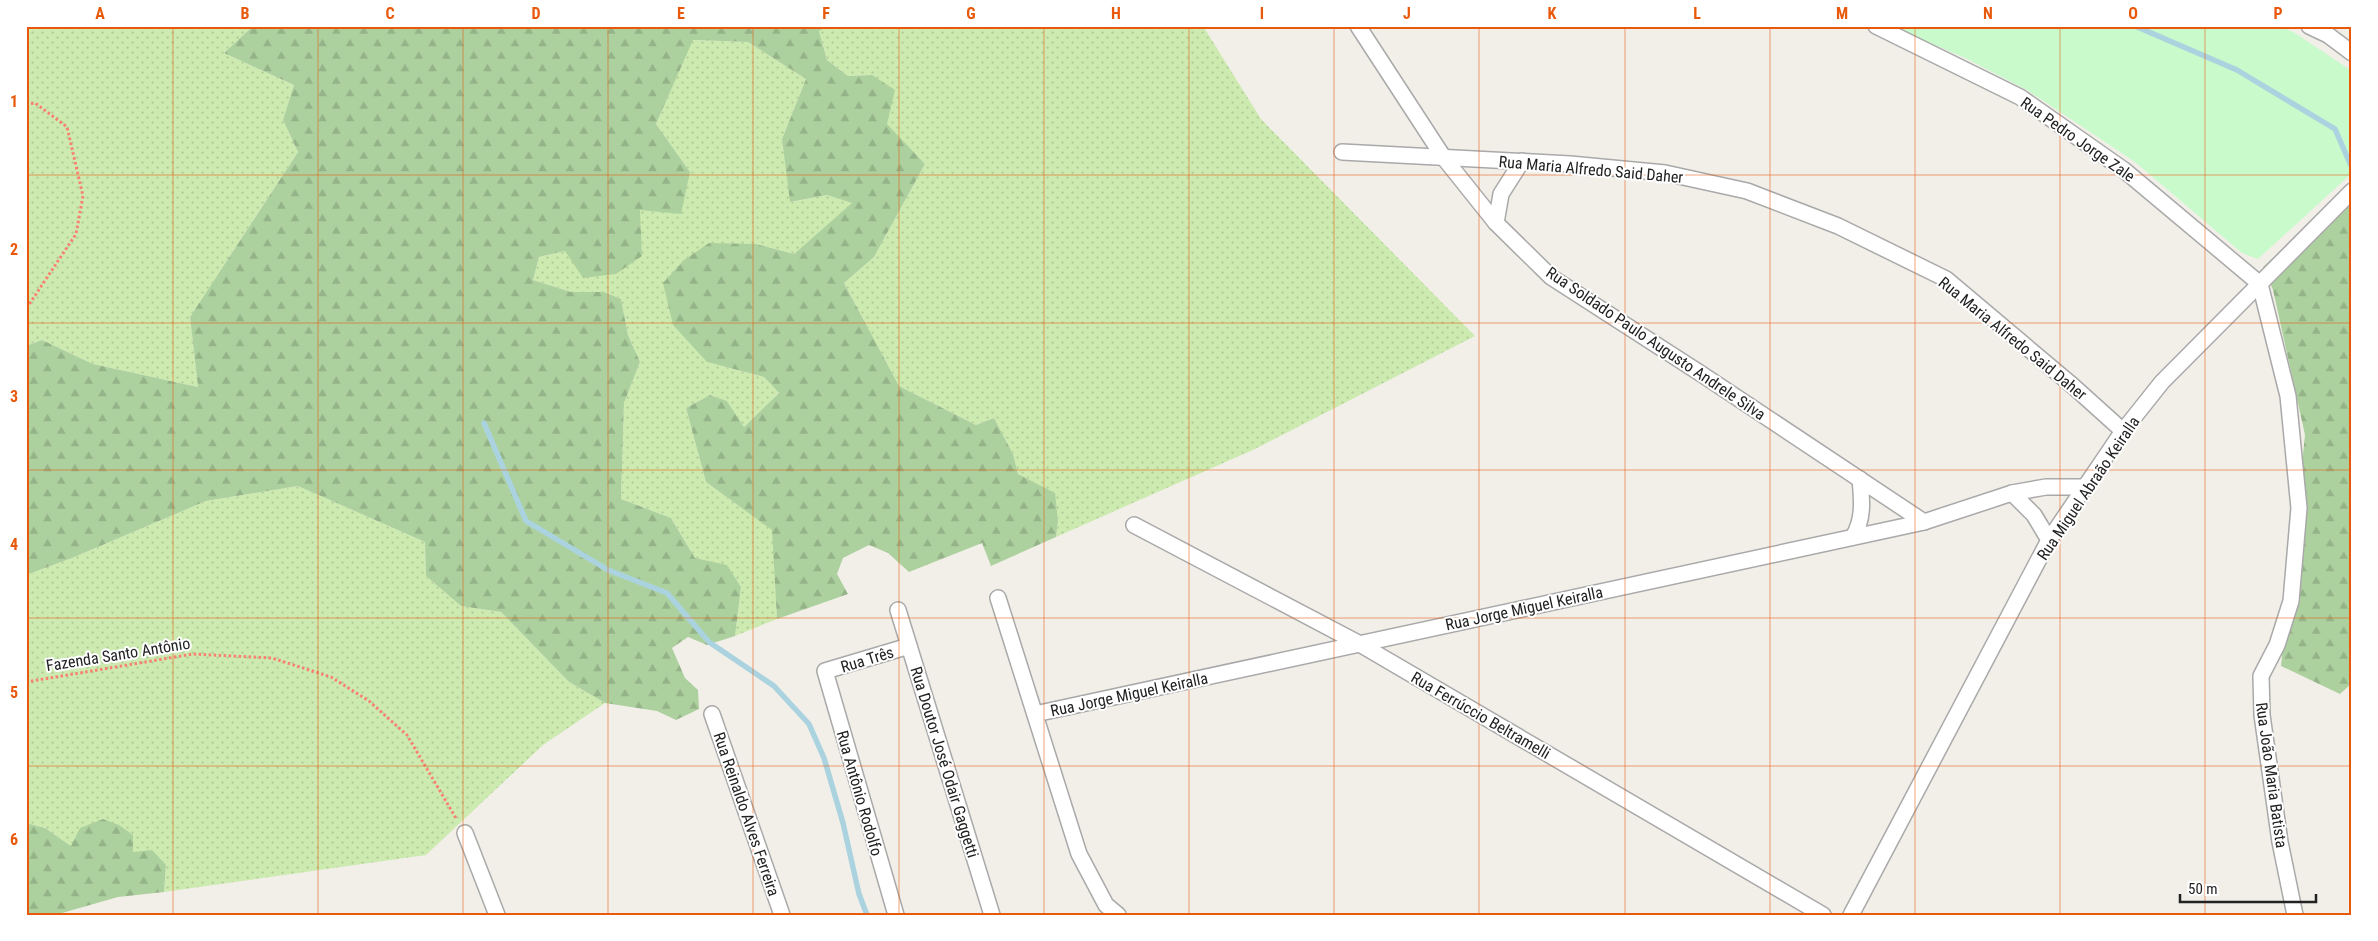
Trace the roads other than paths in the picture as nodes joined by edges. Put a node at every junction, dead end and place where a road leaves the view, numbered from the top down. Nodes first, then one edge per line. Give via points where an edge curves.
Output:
1 (1358, 26) edge
2 (1876, 26) edge
3 (2309, 26) edge
4 (2352, 53) edge
5 (1342, 152) dead end
6 (1444, 158) junction
7 (1522, 161) junction
8 (2352, 191) edge
9 (1496, 223) junction
10 (2260, 284) junction
11 (2123, 431) junction
12 (1860, 479) junction
13 (2087, 487) junction
14 (2012, 493) junction
15 (1924, 522) junction
16 (1134, 525) dead end
17 (1853, 537) junction
18 (2050, 540) junction
19 (998, 598) dead end
20 (898, 610) dead end
21 (1358, 643) junction
22 (909, 646) junction
23 (825, 672) joint
24 (712, 714) dead end
25 (1035, 714) junction
26 (465, 833) road end
27 (497, 915) edge
28 (782, 915) edge
29 (896, 915) edge
30 (992, 915) edge
31 (1118, 915) edge
32 (1823, 915) edge
33 (1851, 915) edge
34 (2295, 915) edge

1 - 6 street, Rua Soldado Paulo Augusto Andrele Silva
2 - 10 street, Rua Pedro Jorge Zale via 2020,98 2124,170
3 - 4 street
5 - 6 street, Rua Maria Alfredo Said Daher
6 - 7 street, Rua Maria Alfredo Said Daher
6 - 9 street, Rua Soldado Paulo Augusto Andrele Silva
7 - 9 street via 1501,194
7 - 11 street, Rua Maria Alfredo Said Daher via 1665,173 1747,191 1838,226 1946,279
8 - 10 street, Rua Miguel Abraão Keiralla
9 - 12 street, Rua Soldado Paulo Augusto Andrele Silva via 1551,277
10 - 11 street, Rua Miguel Abraão Keiralla via 2162,382
10 - 34 street, Rua João Maria Batista via 2288,396 2299,508 2291,600 2277,645 2261,676 2262,715 2280,842
11 - 13 street, Rua Miguel Abraão Keiralla
12 - 15 street, Rua Soldado Paulo Augusto Andrele Silva
12 - 17 street via 1860,526
13 - 14 street, Rua Jorge Miguel Keiralla via 2046,487
13 - 18 street, Rua Miguel Abraão Keiralla
14 - 15 street, Rua Jorge Miguel Keiralla
14 - 18 street via 2034,515
15 - 17 street, Rua Jorge Miguel Keiralla
16 - 21 street, Rua Ferrúccio Beltramelli
17 - 21 street, Rua Jorge Miguel Keiralla
18 - 33 street, Rua Miguel Abraão Keiralla
19 - 25 street
20 - 22 street, Rua Doutor José Odair Gaggetti
21 - 25 street, Rua Jorge Miguel Keiralla
21 - 32 street, Rua Ferrúccio Beltramelli
22 - 23 street, Rua Três
22 - 30 street, Rua Doutor José Odair Gaggetti
23 - 29 street, Rua Antônio Rodolfo
24 - 28 street, Rua Reinaldo Alves Ferreira
25 - 31 street via 1079,854 1106,905
26 - 27 street

